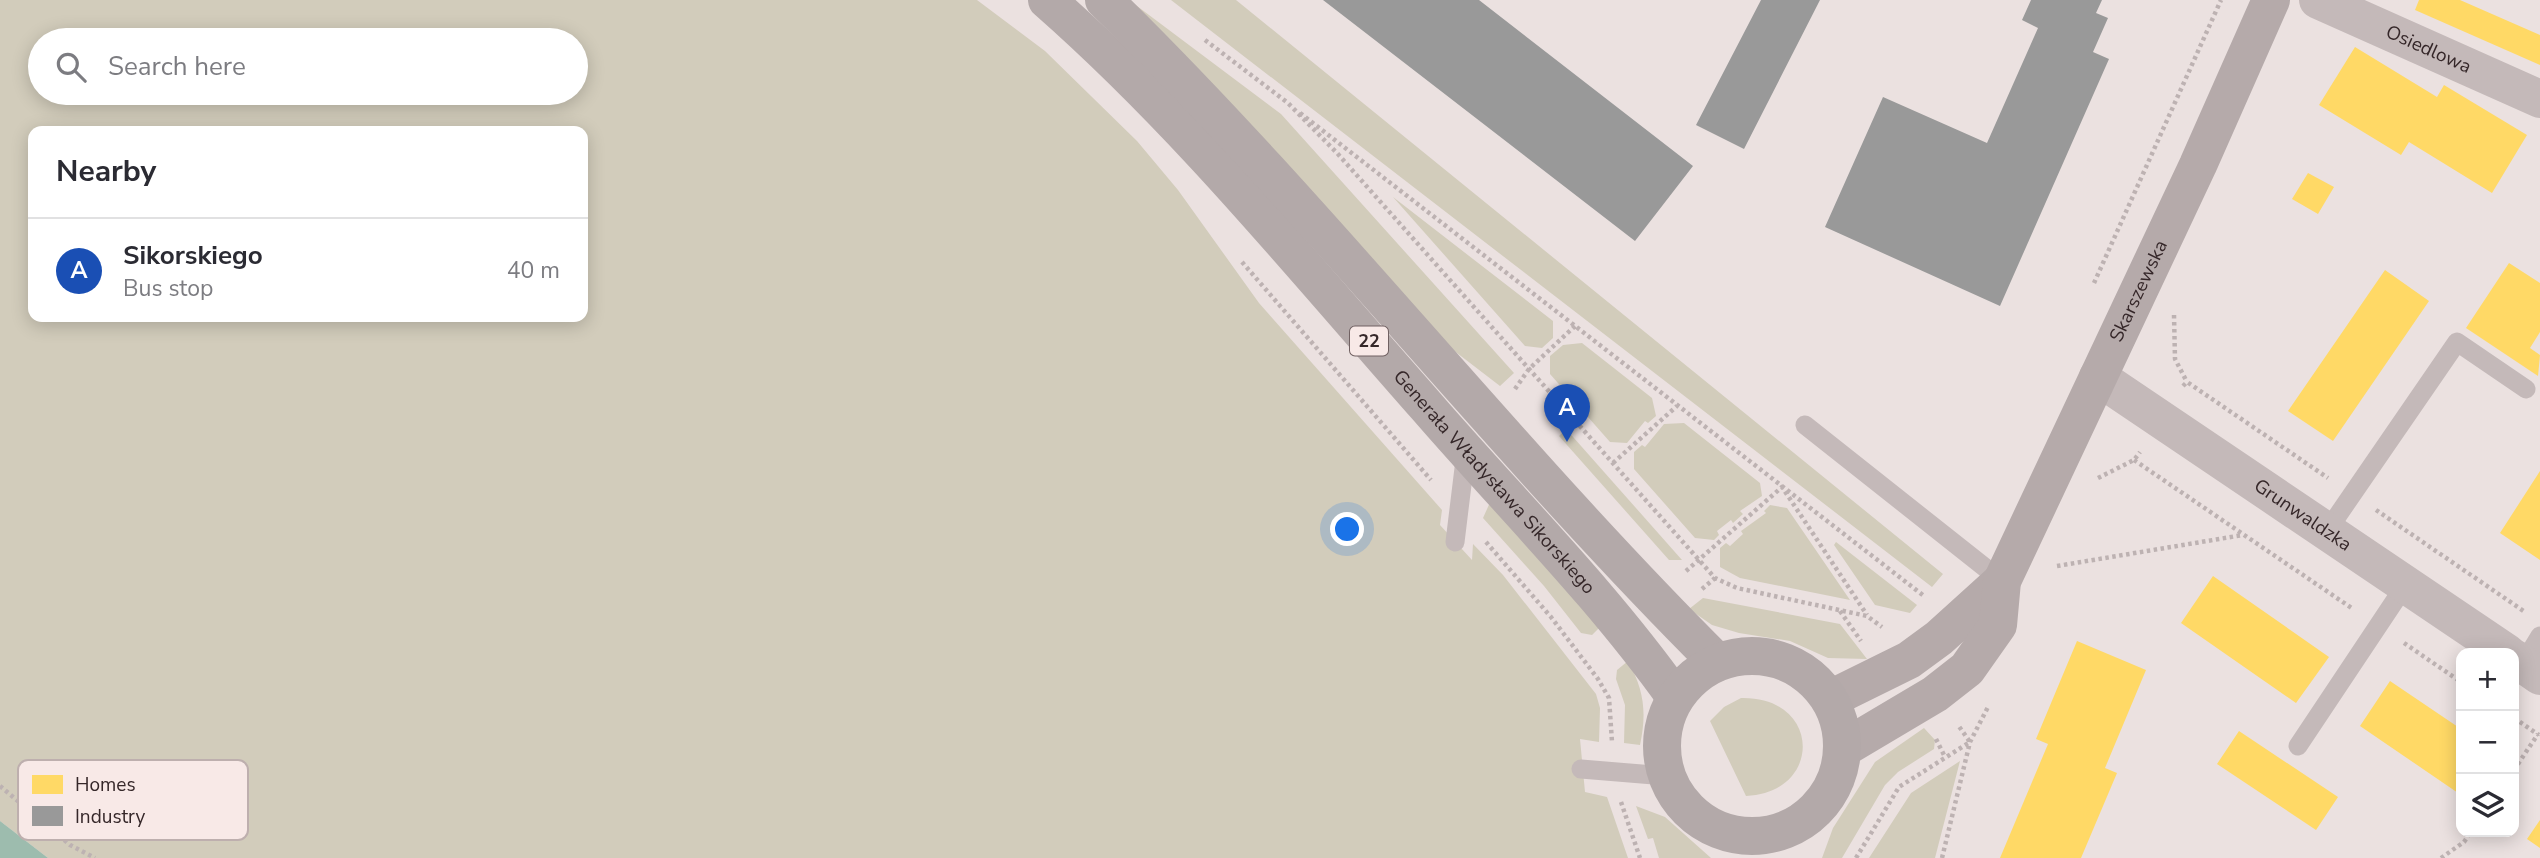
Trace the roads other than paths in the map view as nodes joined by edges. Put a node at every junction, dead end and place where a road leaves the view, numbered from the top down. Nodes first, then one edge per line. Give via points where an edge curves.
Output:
1 (1047, 0) edge
2 (1104, 0) edge
3 (2271, 0) edge
4 (2318, 0) edge
5 (2540, 99) edge
6 (2098, 377) junction
7 (2526, 389) dead end
8 (1805, 425) dead end
9 (1466, 452) junction
10 (2327, 531) junction
11 (1455, 542) dead end
12 (2003, 582) junction
13 (2406, 584) junction
14 (2525, 658) edge
15 (1717, 662) junction
16 (1675, 697) junction
17 (1830, 699) junction
18 (2298, 746) dead end
19 (1843, 748) junction
20 (1581, 769) dead end
21 (1666, 776) junction
22 (1794, 843) edge
23 (1739, 847) edge

1 - 9 main road, Generała Władysława Sikorskiego / 22 via 1223,173
2 - 15 main road, Generała Władysława Sikorskiego / 22 via 1200,95 1549,485
3 - 6 main road, Skarszewska
4 - 5 street, Osiedlowa
6 - 10 street, Grunwaldzka
6 - 12 main road, Skarszewska
7 - 10 lane via 2457,342
8 - 12 lane
9 - 11 lane
9 - 16 main road, Generała Władysława Sikorskiego / 22 via 1582,579
10 - 13 street, Grunwaldzka
12 - 17 main road, Skarszewska via 1909,660
12 - 19 main road, Skarszewska via 1998,625 1967,669 1935,694
13 - 14 street, Grunwaldzka
13 - 18 lane
15 - 16 main road via 1694,676
15 - 17 main road via 1748,655 1780,660 1808,674
16 - 21 main road via 1661,749
17 - 19 main road via 1840,722
19 - 22 main road via 1837,780
20 - 21 lane
21 - 23 main road via 1681,803
22 - 23 main road via 1764,837

